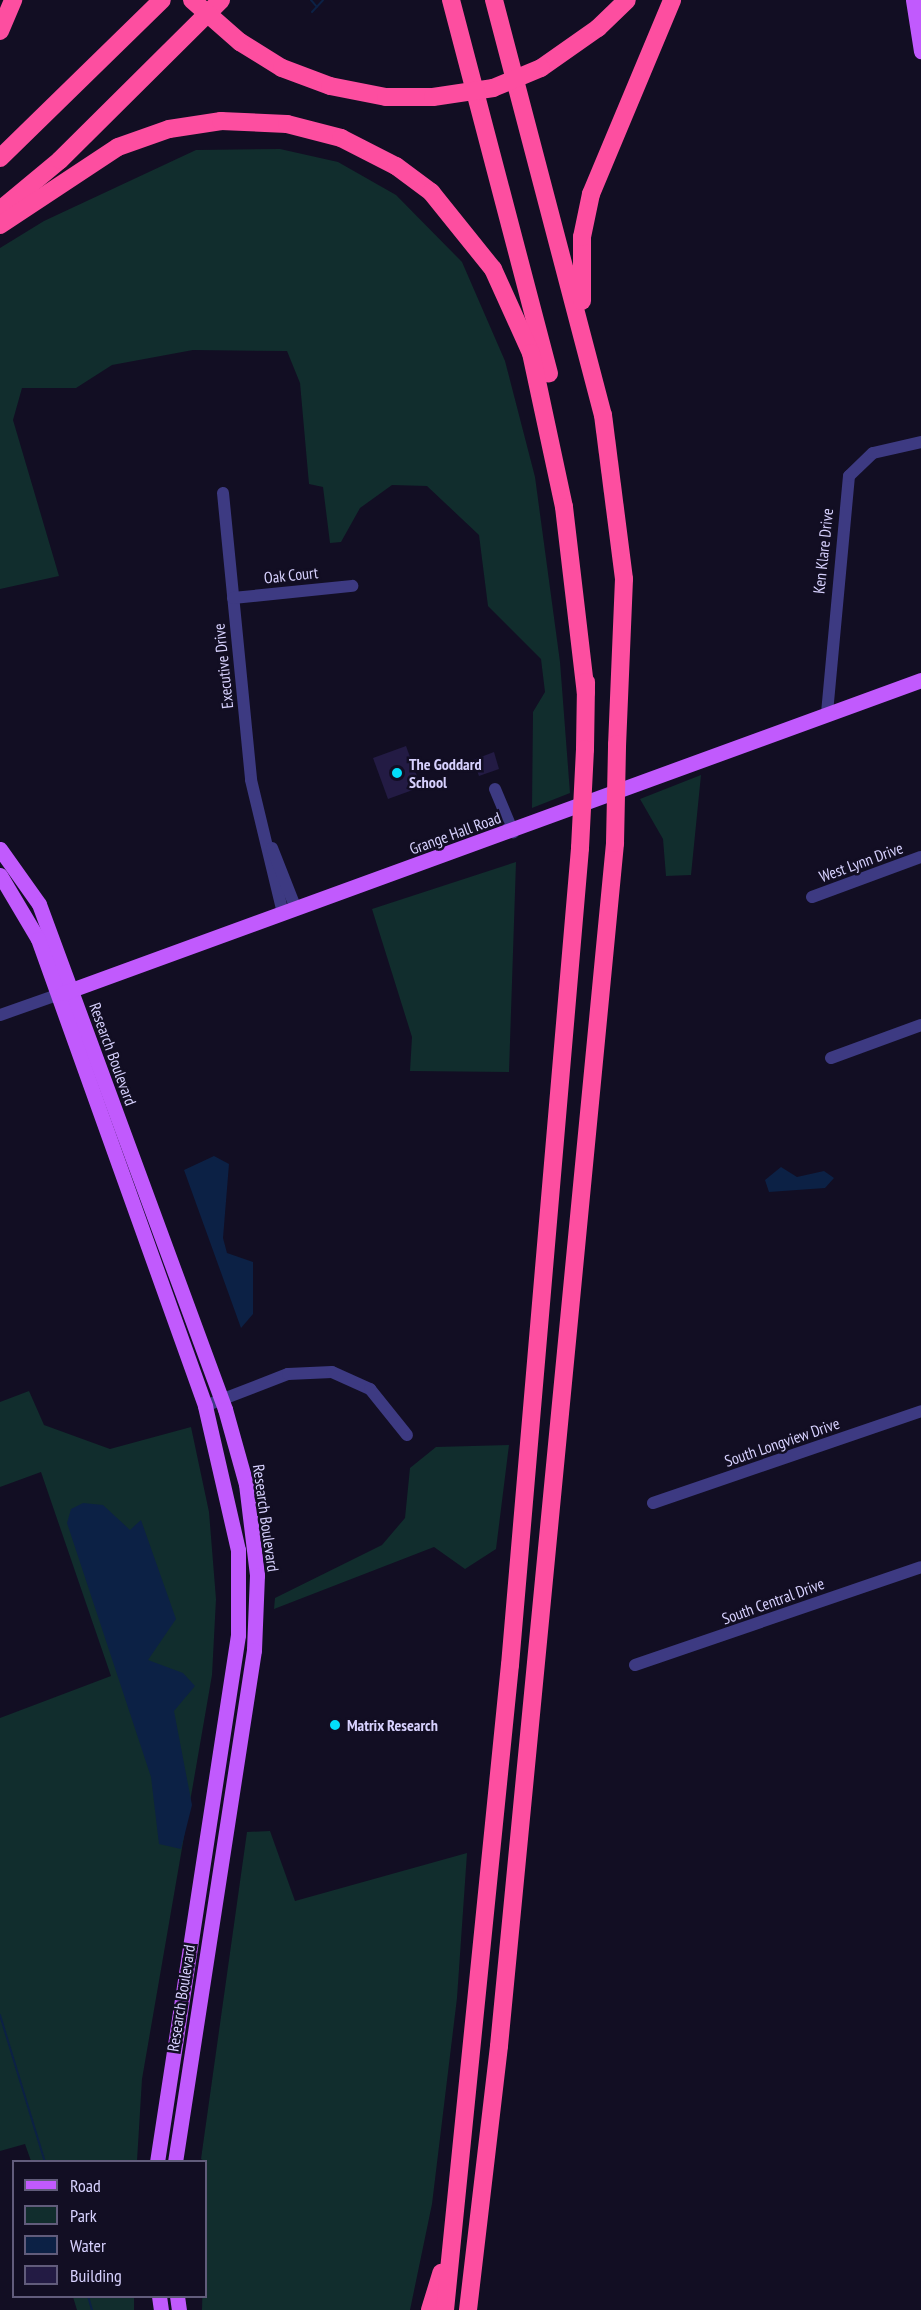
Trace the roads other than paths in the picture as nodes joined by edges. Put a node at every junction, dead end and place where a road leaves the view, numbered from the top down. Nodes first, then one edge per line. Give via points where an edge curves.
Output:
1 (13, 0) edge
2 (147, 0) edge
3 (162, 0) edge
4 (192, 0) edge
5 (221, 0) edge
6 (451, 0) edge
7 (484, 0) edge
8 (494, 0) edge
9 (627, 0) edge
10 (672, 0) edge
11 (913, 0) edge
12 (0, 31) edge
13 (921, 51) edge
14 (72, 91) junction
15 (0, 158) edge
16 (0, 210) edge
17 (0, 225) edge
18 (582, 333) junction
19 (921, 441) edge
20 (223, 493) dead end
21 (352, 586) dead end
22 (233, 598) junction
23 (620, 678) junction
24 (921, 680) edge
25 (586, 693) junction
26 (826, 713) junction
27 (495, 789) dead end
28 (513, 832) junction
29 (0, 849) edge
30 (921, 857) edge
31 (0, 875) edge
32 (812, 897) dead end
33 (290, 911) junction
34 (64, 993) junction
35 (0, 1016) edge
36 (921, 1025) edge
37 (831, 1059) dead end
38 (221, 1398) junction
39 (205, 1406) junction
40 (921, 1411) edge
41 (407, 1435) dead end
42 (653, 1503) dead end
43 (921, 1567) edge
44 (635, 1665) dead end
45 (157, 2160) edge
46 (175, 2160) edge
47 (458, 2213) junction
48 (430, 2310) edge
49 (445, 2310) edge
50 (468, 2310) edge

1 - 12 highway
2 - 14 highway
3 - 14 highway
4 - 9 highway, bridge via 240,42 282,68 330,86 386,97 433,98 493,88 541,68 598,28
5 - 16 highway via 60,160
6 - 25 highway via 527,284 561,435 577,542
7 - 23 highway via 586,378 614,557
8 - 18 highway
10 - 18 highway via 591,194 582,237
11 - 13 main road
14 - 15 highway
17 - 25 highway via 118,147 169,129 221,121 287,124 341,138 396,166 431,192 481,249 531,353 564,507
18 - 23 highway via 617,507 624,579
19 - 26 street, Ken Klare Drive via 873,453 849,476
20 - 22 street, Executive Drive
21 - 22 street, Oak Court
22 - 33 street, Executive Drive via 252,780 264,834
23 - 50 highway, bridge via 615,843 499,2046
24 - 26 main road, Grange Hall Road
25 - 47 highway, bridge via 580,849
26 - 28 main road, Grange Hall Road
27 - 28 street
28 - 33 main road, Grange Hall Road
29 - 34 main road, Research Boulevard via 39,904
30 - 32 street, West Lynn Drive
31 - 34 main road, Research Boulevard
33 - 34 main road, Grange Hall Road
34 - 35 street, Grange Hall Road
34 - 38 main road, Research Boulevard
34 - 39 main road, Research Boulevard
36 - 37 street
38 - 39 street
38 - 41 street via 288,1374 332,1372 370,1389
38 - 46 main road, Research Boulevard via 246,1484 257,1600 247,1701
39 - 45 main road, Research Boulevard via 231,1502 238,1635
40 - 42 street, South Longview Drive
43 - 44 street, South Central Drive
47 - 48 highway
47 - 49 highway

